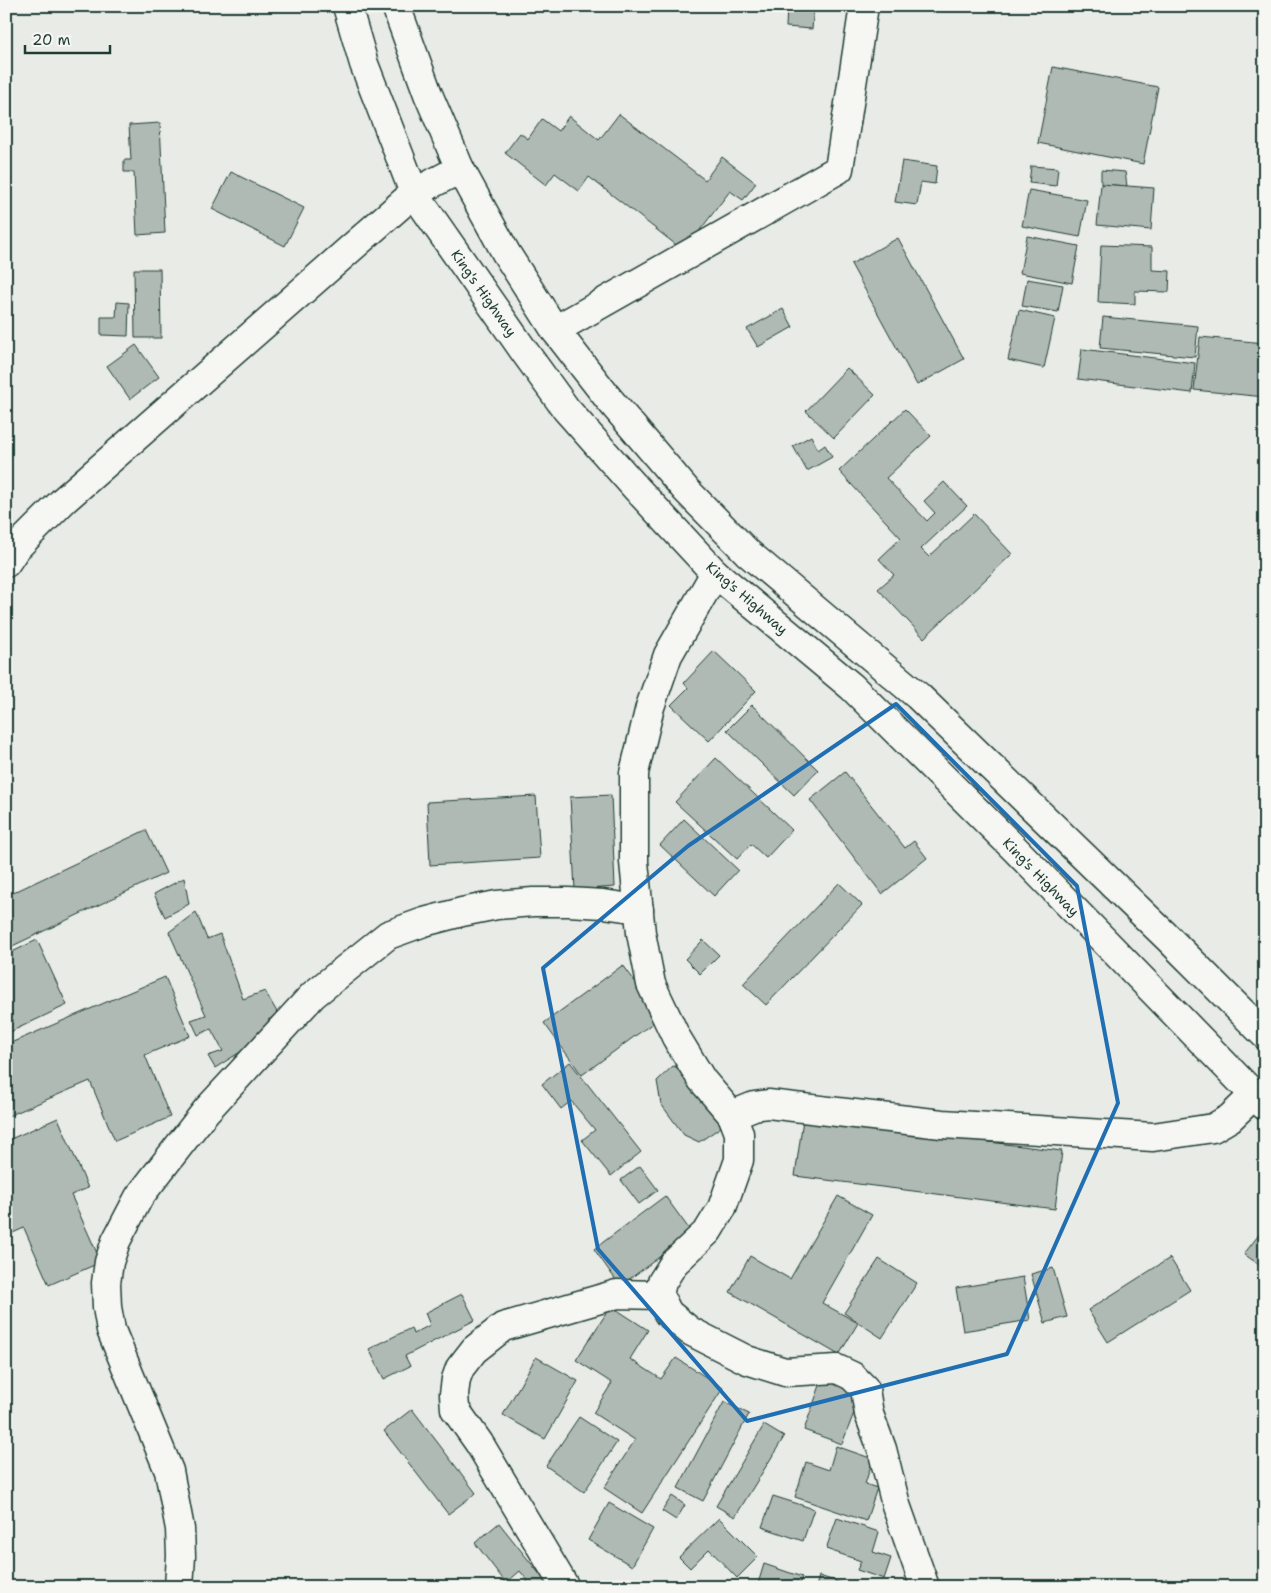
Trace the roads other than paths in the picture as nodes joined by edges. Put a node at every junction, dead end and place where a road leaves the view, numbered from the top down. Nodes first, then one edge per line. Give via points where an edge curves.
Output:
1 (347, 6) edge
2 (396, 6) edge
3 (864, 6) edge
4 (460, 169) junction
5 (414, 193) junction
6 (555, 330) junction
7 (6, 563) edge
8 (715, 573) junction
9 (638, 909) junction
10 (1265, 1034) edge
11 (1259, 1101) edge
12 (732, 1115) junction
13 (659, 1294) junction
14 (179, 1587) edge
15 (565, 1587) edge
16 (925, 1587) edge

1 - 5 main road, King's Highway via 364,64
2 - 4 main road
3 - 6 main road via 839,169
4 - 5 main road
4 - 6 main road via 506,253
5 - 7 main road via 64,500 16,548
5 - 8 main road, King's Highway via 566,409
6 - 10 main road via 686,490 748,553 918,696
8 - 9 main road via 668,655 650,707 634,773 634,862
8 - 11 main road, King's Highway via 852,687 1015,849
9 - 12 main road via 651,984 676,1037 697,1071
9 - 14 main road via 568,902 497,905 424,922 388,935 313,995 206,1111 139,1196 109,1262 107,1307 111,1330 168,1470 180,1529
11 - 12 main road via 1213,1128 1153,1137 942,1124 768,1104
12 - 13 main road via 739,1133 739,1160 722,1208 708,1231 674,1263 662,1282
13 - 15 main road via 617,1294 503,1327 474,1350 456,1379 455,1409 479,1443
13 - 16 main road via 668,1314 690,1330 747,1360 785,1372 837,1369 852,1376 865,1390 896,1505

